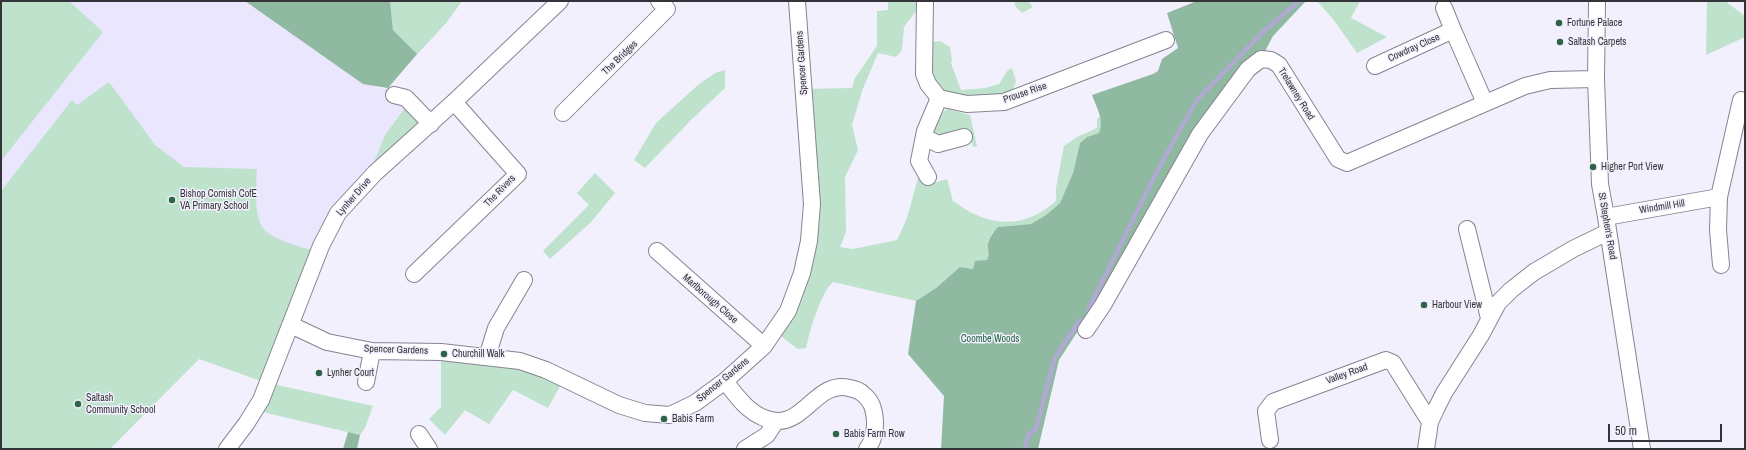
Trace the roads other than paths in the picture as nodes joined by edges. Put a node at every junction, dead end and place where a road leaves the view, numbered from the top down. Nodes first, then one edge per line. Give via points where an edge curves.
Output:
1 (560, 1) edge
2 (659, 1) edge
3 (797, 1) edge
4 (925, 1) edge
5 (1597, 1) edge
6 (1444, 8) dead end
7 (1453, 30) junction
8 (1166, 40) dead end
9 (1375, 66) dead end
10 (1596, 79) junction
11 (394, 95) dead end
12 (939, 98) junction
13 (1739, 101) edge
14 (454, 102) junction
15 (1485, 103) junction
16 (563, 113) dead end
17 (431, 124) junction
18 (924, 137) junction
19 (964, 137) dead end
20 (928, 177) dead end
21 (1719, 197) junction
22 (1606, 217) junction
23 (1467, 230) dead end
24 (1608, 232) junction
25 (656, 251) dead end
26 (1721, 265) dead end
27 (414, 274) dead end
28 (524, 280) dead end
29 (1489, 318) junction
30 (1087, 321) dead end
31 (291, 325) junction
32 (764, 346) junction
33 (372, 351) junction
34 (486, 356) junction
35 (725, 381) junction
36 (366, 382) dead end
37 (776, 421) junction
38 (1430, 422) junction
39 (419, 434) dead end
40 (1270, 440) dead end
41 (227, 449) edge
42 (429, 449) edge
43 (745, 449) edge
44 (867, 449) edge
45 (1426, 449) edge
46 (1642, 449) edge

1 - 14 street, Lynher Drive
2 - 16 street, The Bridges via 667,9
3 - 32 street, Spencer Gardens via 812,204 809,241 802,273 788,311
4 - 12 street via 924,74
5 - 10 street, St Stephen's Road
6 - 7 street
7 - 9 street, Cowdray Close
7 - 15 street
8 - 12 street, Prouse Rise via 1004,102 967,104
10 - 15 street, Trelawney Road via 1550,80 1525,86
10 - 22 street, St Stephen's Road via 1600,184
11 - 17 street via 406,98
12 - 18 street
13 - 21 street
14 - 17 street, Lynher Drive
14 - 27 street, The Rivers via 518,174
15 - 30 street, Trelawney Road via 1347,163 1338,159 1279,65 1271,60 1261,59 1248,69 1200,134 1103,304
17 - 31 street, Lynher Drive via 375,173 338,213 321,246
18 - 19 street via 938,144
18 - 20 street via 918,161
21 - 22 street, Windmill Hill
21 - 26 street
22 - 24 street, St Stephen's Road
23 - 29 street
24 - 29 street via 1534,272 1498,303
24 - 46 street, St Stephen's Road
25 - 32 street, Marlborough Close
28 - 34 street via 496,328
29 - 38 street via 1444,393
31 - 33 street, Spencer Gardens via 327,342
31 - 41 street, Lynher Drive via 261,400
32 - 35 street, Spencer Gardens
33 - 34 street, Spencer Gardens via 441,352
33 - 36 street
34 - 35 street, Spencer Gardens via 520,361 546,370 619,405 645,413 670,414 695,403
35 - 37 street via 744,406 758,416
37 - 43 street via 767,435
37 - 44 street via 788,419 822,393 834,388 845,387 860,391 870,400 874,411 875,433
38 - 40 street, Valley Road via 1393,363 1386,360 1273,402 1266,412
38 - 45 street
39 - 42 street

